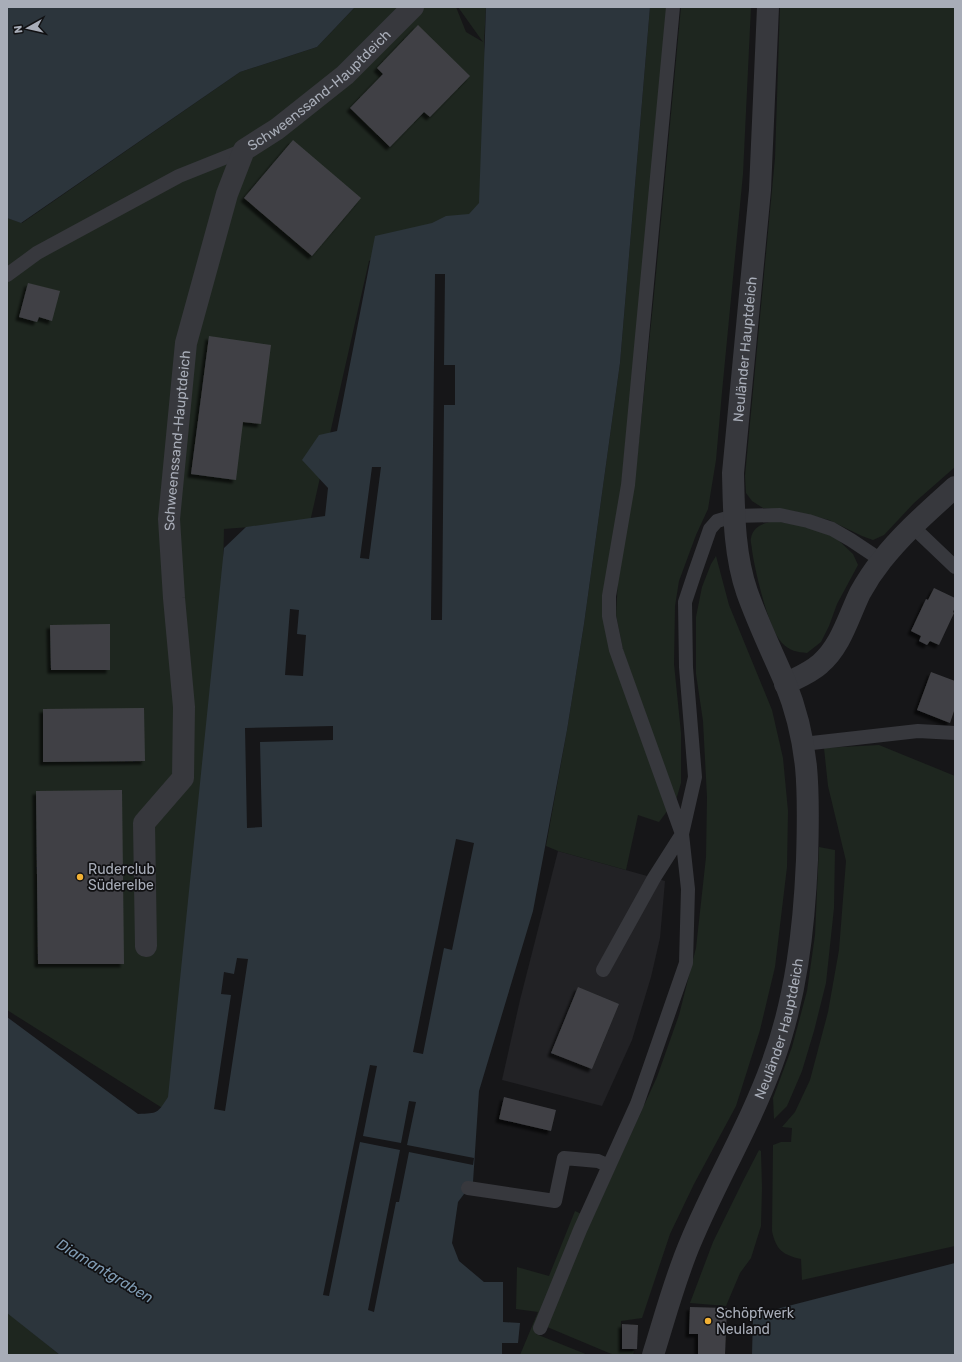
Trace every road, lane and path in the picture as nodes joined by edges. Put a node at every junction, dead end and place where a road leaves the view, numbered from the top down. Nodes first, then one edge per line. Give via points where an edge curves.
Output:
1 (413, 7) edge
2 (673, 7) edge
3 (768, 7) edge
4 (244, 150) junction
5 (7, 275) edge
6 (955, 487) edge
7 (734, 516) junction
8 (912, 526) junction
9 (881, 560) junction
10 (955, 566) edge
11 (785, 684) junction
12 (955, 732) edge
13 (803, 744) junction
14 (682, 834) junction
15 (146, 946) dead end
16 (603, 970) dead end
17 (609, 1166) junction
18 (468, 1188) dead end
19 (540, 1328) dead end
20 (653, 1355) edge

1 - 4 street, Schweenssand-Hauptdeich via 345,75 277,128
2 - 14 lane via 628,485 609,596 609,616 616,650
3 - 7 street, Neuländer Hauptdeich via 760,190 733,473
4 - 5 lane via 180,176 37,253
4 - 15 street, Schweenssand-Hauptdeich via 227,194 186,343 169,519 184,707 183,778 144,822
6 - 8 street
7 - 9 lane via 780,515 808,521 832,529
7 - 11 street, Neuländer Hauptdeich via 747,590
7 - 14 lane via 717,521 710,529 686,602 686,667 695,777
8 - 9 street
8 - 10 lane
9 - 11 street via 861,592 840,640 831,652 816,668
11 - 13 street, Neuländer Hauptdeich
12 - 13 lane via 918,731
13 - 20 street, Neuländer Hauptdeich via 808,807 806,883 801,942 786,1019 756,1105 699,1221 680,1267
14 - 16 lane via 654,878
14 - 17 lane via 688,889 686,962 637,1104
17 - 18 lane via 598,1161 564,1158 555,1201
17 - 19 lane

